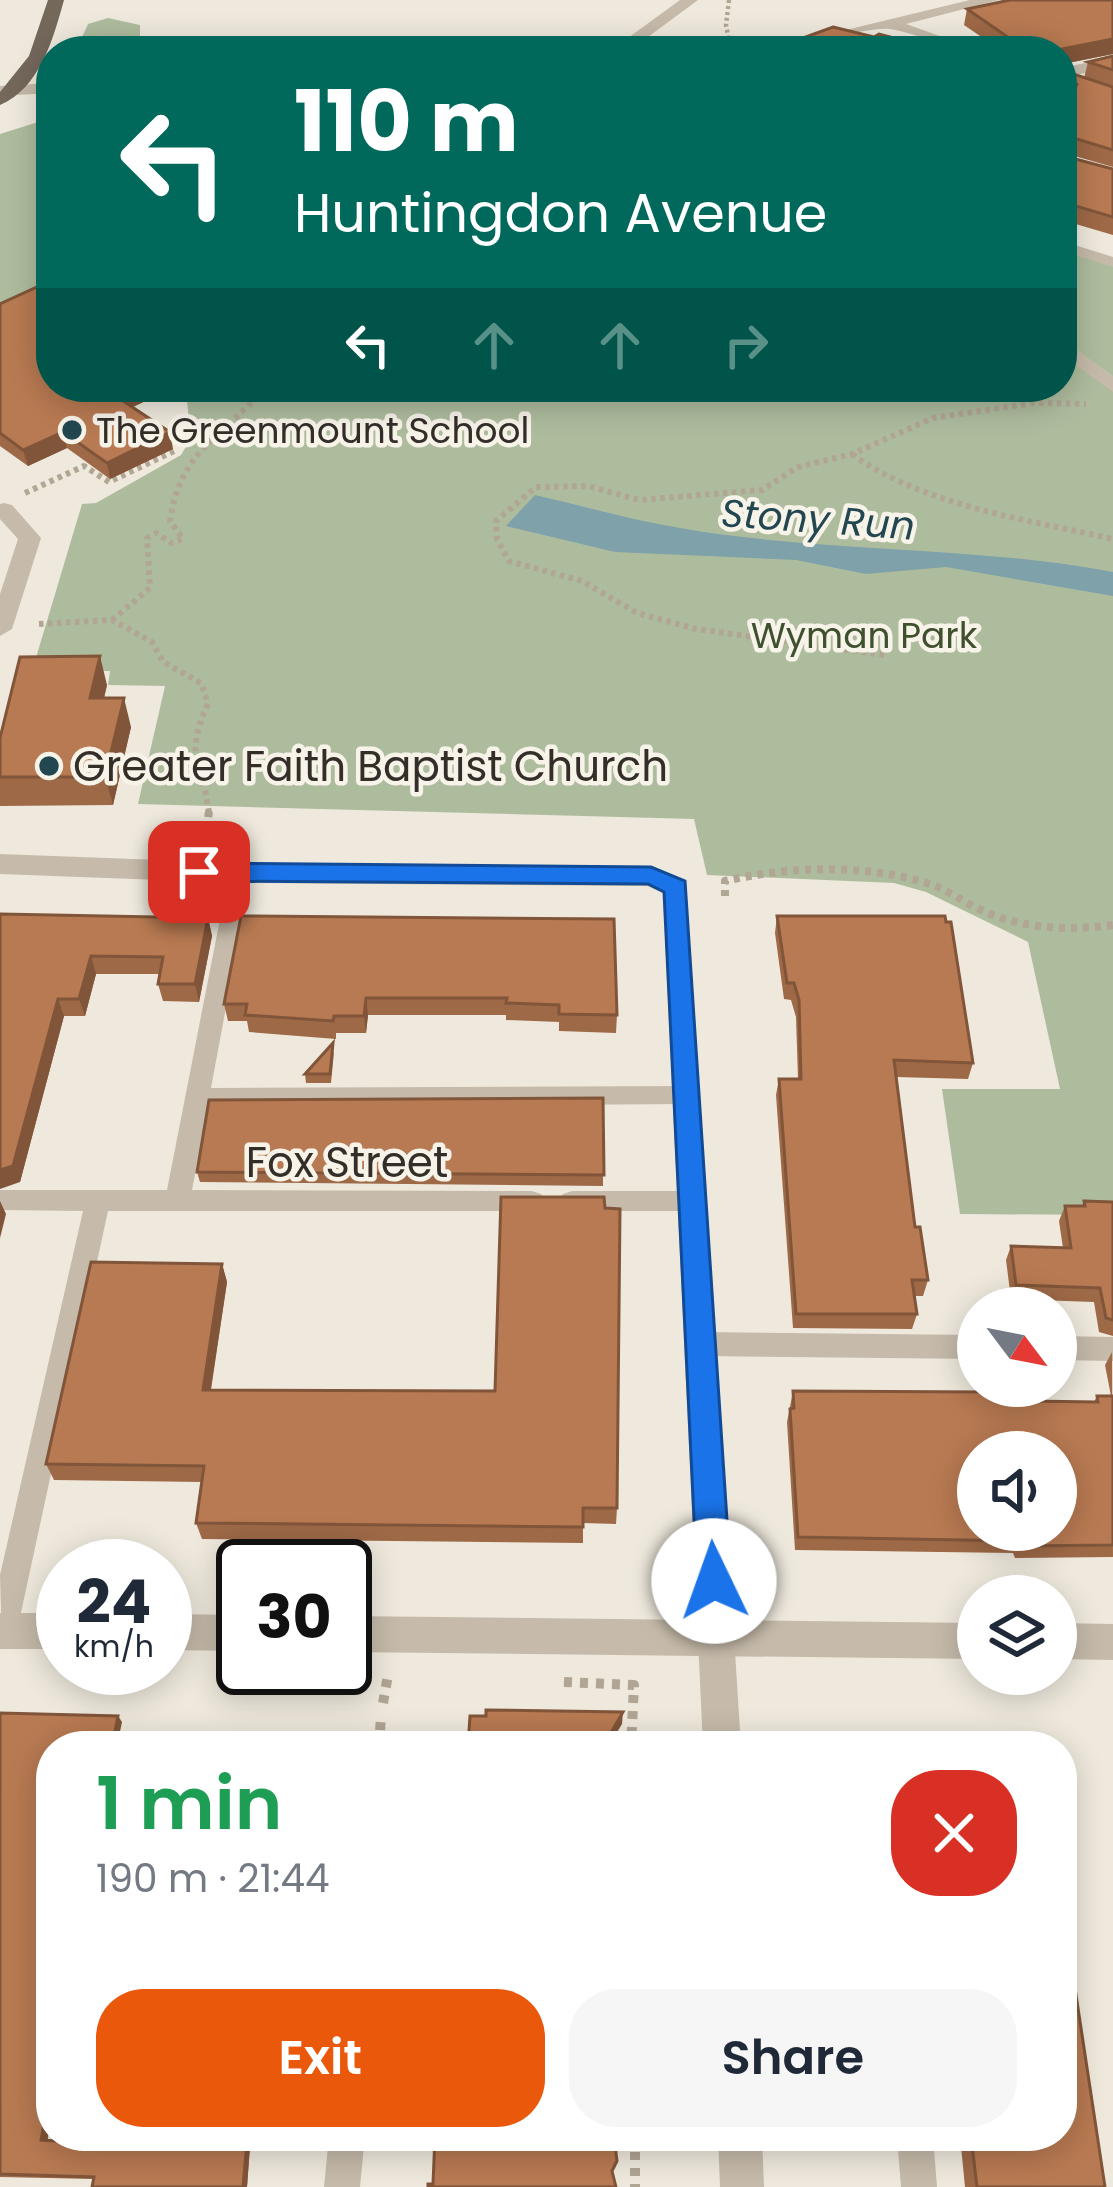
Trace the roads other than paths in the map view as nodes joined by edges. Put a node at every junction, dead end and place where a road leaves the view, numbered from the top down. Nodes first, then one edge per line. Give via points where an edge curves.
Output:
1 (56, 0) edge
2 (690, 0) edge
3 (991, 0) edge
4 (884, 22) junction
5 (45, 36) edge
6 (639, 36) edge
7 (828, 36) edge
8 (927, 36) edge
9 (36, 60) edge
10 (1113, 62) edge
11 (1077, 72) edge
12 (36, 90) edge
13 (5, 94) edge
14 (1077, 251) edge
15 (1113, 262) edge
16 (1077, 357) edge
17 (1113, 386) edge
18 (7, 512) edge
19 (1, 620) edge
20 (0, 864) edge
21 (240, 873) junction
22 (688, 1095) junction
23 (201, 1098) junction
24 (0, 1200) edge
25 (178, 1200) junction
26 (98, 1201) junction
27 (694, 1201) junction
28 (701, 1344) junction
29 (957, 1347) edge
30 (1077, 1348) edge
31 (1113, 1349) edge
32 (1, 1631) edge
33 (36, 1631) edge
34 (372, 1634) edge
35 (717, 1638) junction
36 (957, 1641) edge
37 (1077, 1641) edge
38 (1113, 1642) edge
39 (721, 1731) edge
40 (346, 2151) edge
41 (741, 2151) edge
42 (916, 2151) edge
43 (343, 2187) edge
44 (742, 2187) edge
45 (919, 2187) edge

1 - 5 main road
2 - 6 street
3 - 4 street
4 - 7 street
4 - 8 street
9 - 13 main road
10 - 11 street
12 - 13 street
14 - 15 lane
16 - 17 street
18 - 19 street via 30,538
20 - 21 street
21 - 22 street via 670,881 678,896
21 - 23 lane
22 - 23 lane
22 - 27 street
23 - 25 lane
24 - 26 lane, Fox Street
25 - 26 lane, Fox Street
25 - 27 lane, Fox Street
26 - 32 lane
27 - 28 street
28 - 29 lane
28 - 35 street
30 - 31 lane
32 - 33 street
34 - 35 street
35 - 36 street
35 - 39 street
37 - 38 street
40 - 43 lane
41 - 44 street
42 - 45 lane

